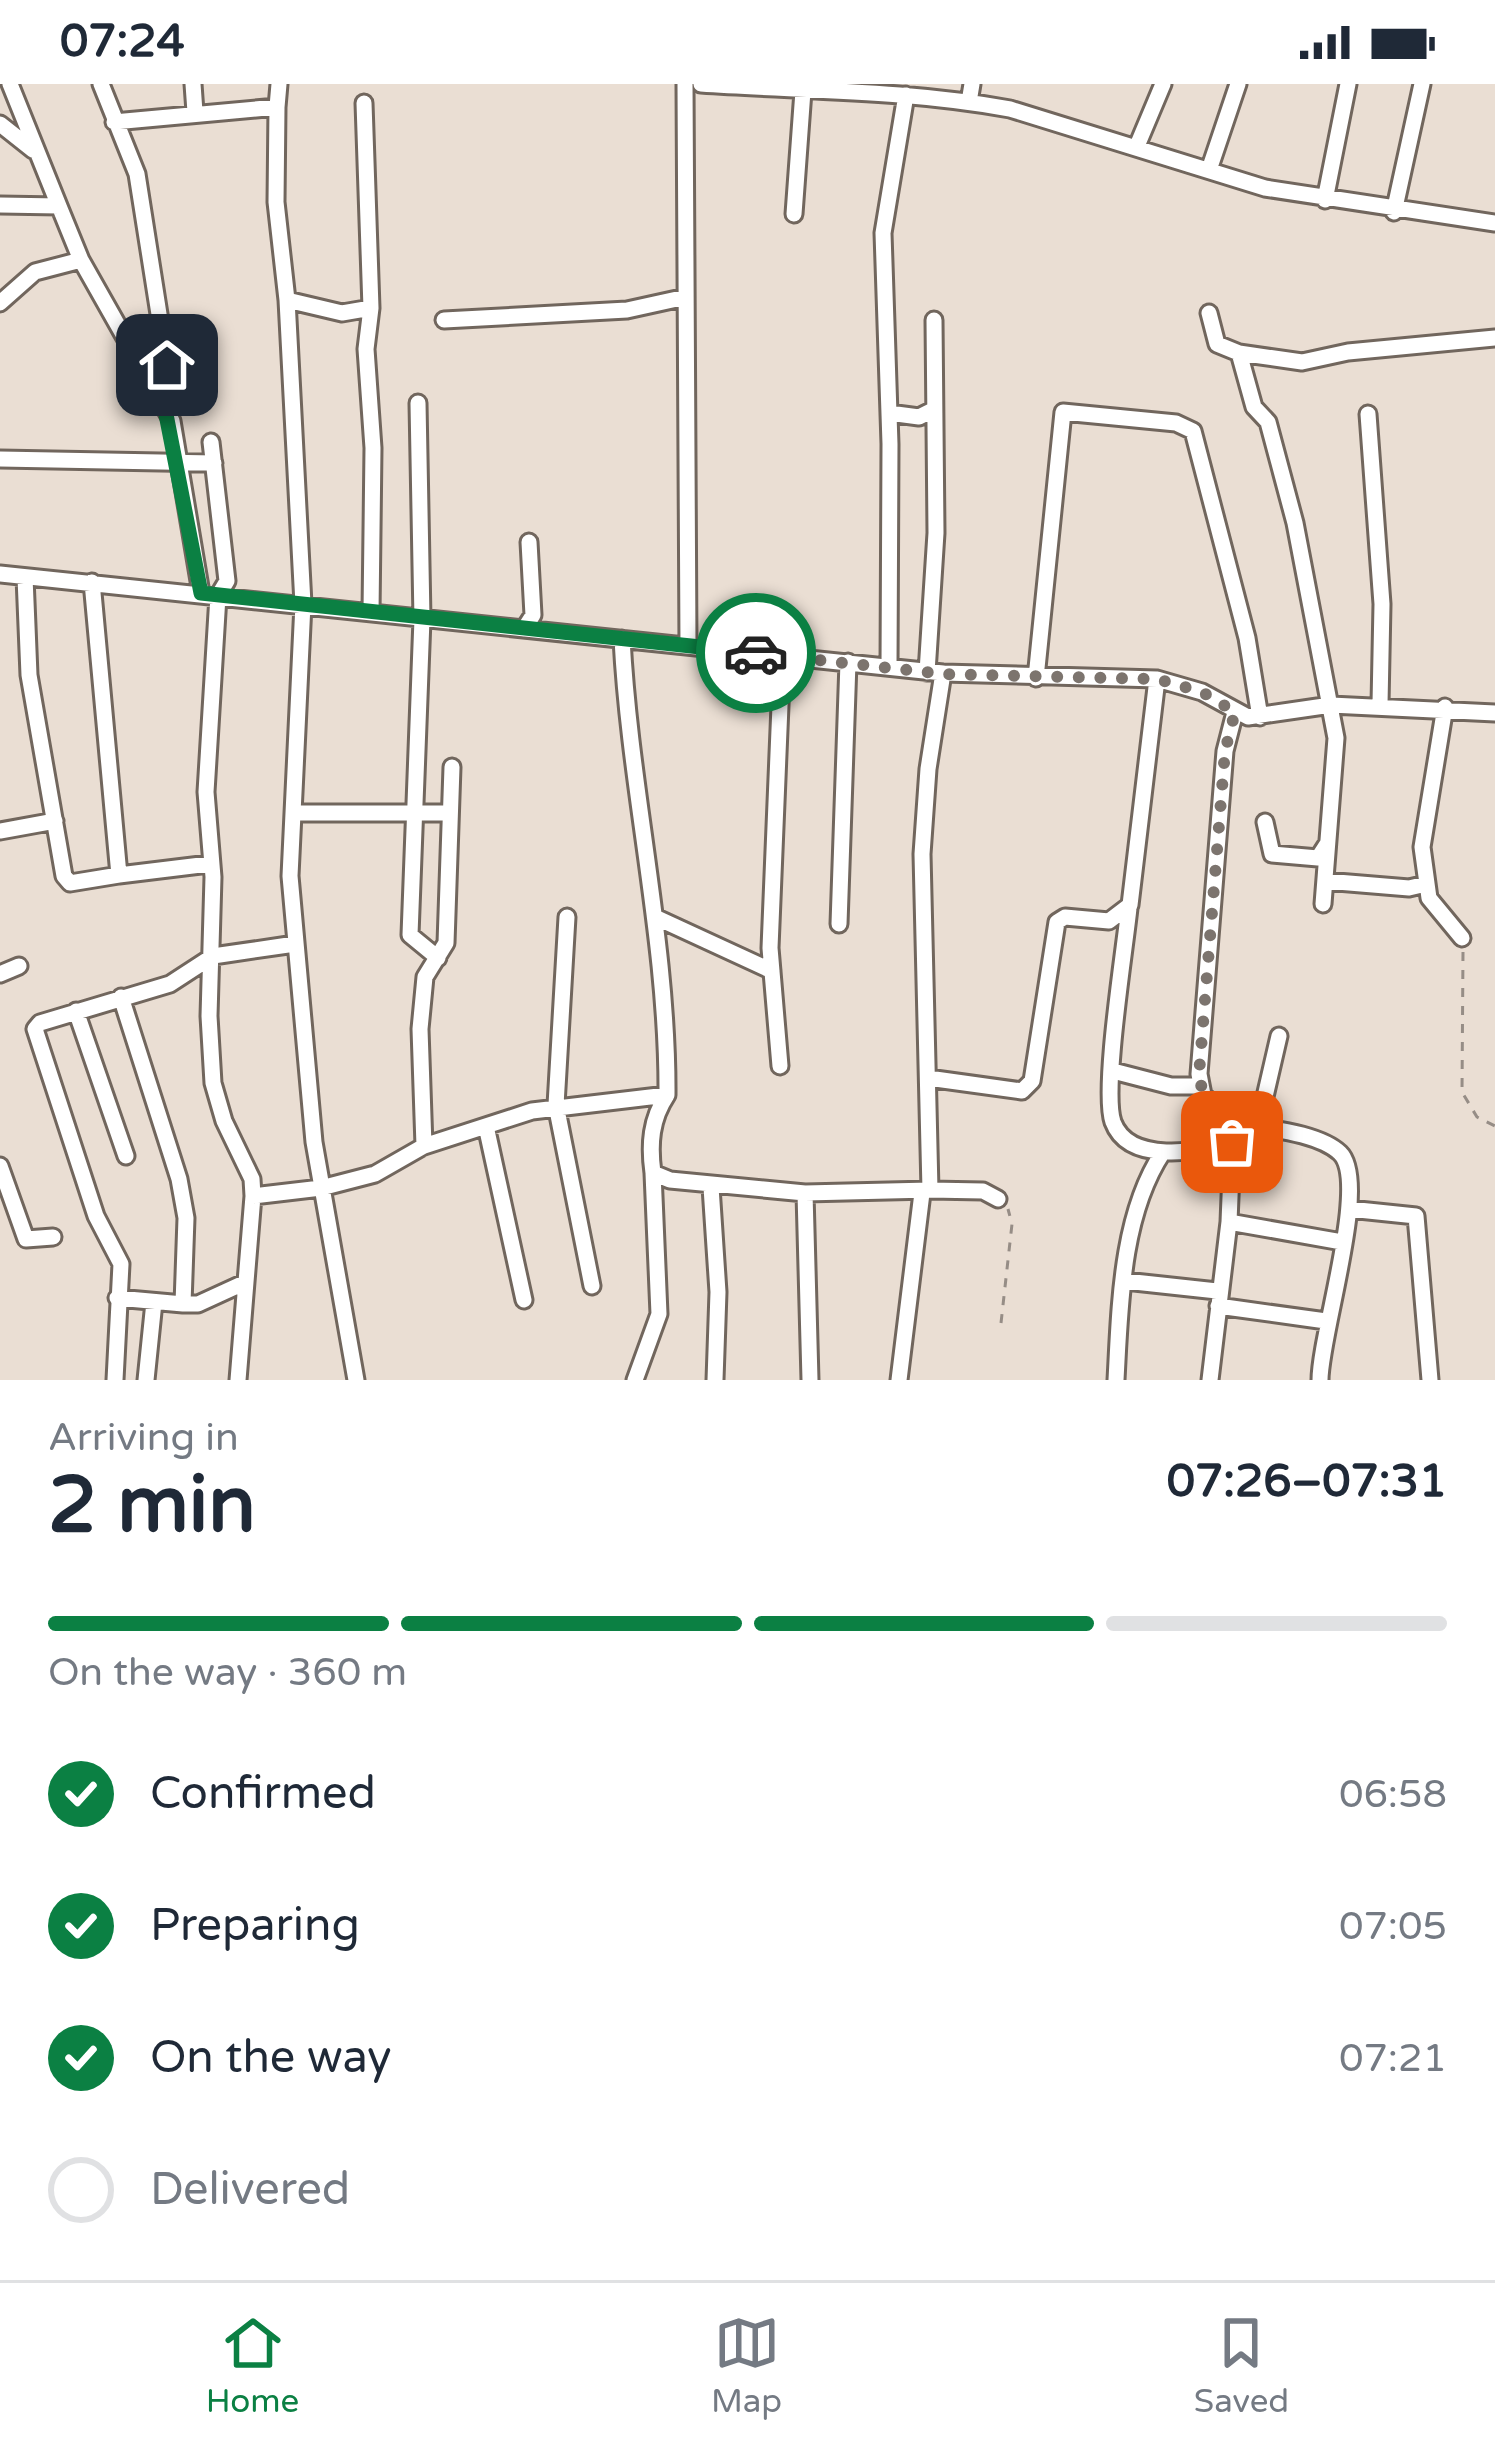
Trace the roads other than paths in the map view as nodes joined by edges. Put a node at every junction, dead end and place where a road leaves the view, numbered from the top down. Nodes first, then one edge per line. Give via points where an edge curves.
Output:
1 (100, 84) edge
2 (193, 84) edge
3 (279, 84) edge
4 (685, 84) edge
5 (701, 84) edge
6 (973, 84) edge
7 (1163, 84) edge
8 (1238, 84) edge
9 (1348, 84) edge
10 (1421, 84) edge
11 (803, 91) junction
12 (8, 93) edge
13 (906, 95) junction
14 (969, 102) junction
15 (364, 103) dead end
16 (278, 107) junction
17 (195, 112) junction
18 (114, 122) junction
19 (0, 124) edge
20 (1137, 146) junction
21 (36, 152) junction
22 (1209, 170) junction
23 (1325, 200) junction
24 (0, 205) edge
25 (59, 206) junction
26 (1394, 212) junction
27 (794, 214) dead end
28 (1495, 224) edge
29 (81, 260) junction
30 (686, 296) junction
31 (287, 300) junction
32 (0, 304) edge
33 (371, 308) junction
34 (1209, 313) dead end
35 (444, 320) dead end
36 (934, 320) dead end
37 (1495, 338) edge
38 (1239, 353) junction
39 (163, 399) junction
40 (418, 403) dead end
41 (933, 410) junction
42 (890, 413) junction
43 (1368, 414) dead end
44 (211, 442) dead end
45 (0, 459) edge
46 (180, 463) junction
47 (214, 463) junction
48 (530, 542) dead end
49 (0, 574) edge
50 (25, 577) junction
51 (92, 582) junction
52 (210, 594) junction
53 (303, 604) junction
54 (371, 613) junction
55 (422, 619) junction
56 (524, 628) junction
57 (622, 639) junction
58 (688, 644) junction
59 (782, 657) junction
60 (848, 662) junction
61 (889, 667) junction
62 (935, 673) junction
63 (1036, 678) junction
64 (1157, 679) junction
65 (1380, 704) junction
66 (1331, 705) junction
67 (1445, 707) junction
68 (1235, 712) junction
69 (1495, 712) edge
70 (1261, 717) junction
71 (452, 767) dead end
72 (413, 811) junction
73 (295, 813) junction
74 (450, 813) junction
75 (55, 820) junction
76 (1265, 822) dead end
77 (0, 831) edge
78 (1329, 842) junction
79 (209, 863) junction
80 (119, 875) junction
81 (1325, 881) junction
82 (1426, 884) junction
83 (1130, 904) junction
84 (1323, 904) dead end
85 (567, 917) dead end
86 (655, 917) junction
87 (839, 925) dead end
88 (1462, 938) road end
89 (295, 944) junction
90 (213, 956) junction
91 (439, 958) junction
92 (20, 965) dead end
93 (772, 971) junction
94 (0, 974) edge
95 (121, 998) junction
96 (76, 1011) junction
97 (1279, 1036) dead end
98 (780, 1066) dead end
99 (1113, 1071) junction
100 (928, 1078) junction
101 (1201, 1086) junction
102 (668, 1095) junction
103 (556, 1105) junction
104 (1233, 1122) junction
105 (486, 1126) junction
106 (1258, 1127) junction
107 (1232, 1142) junction
108 (424, 1146) junction
109 (1163, 1152) junction
110 (126, 1156) dead end
111 (0, 1166) edge
112 (653, 1173) junction
113 (711, 1187) junction
114 (321, 1188) junction
115 (926, 1192) junction
116 (805, 1193) junction
117 (254, 1196) junction
118 (998, 1199) road end
119 (1349, 1209) junction
120 (1229, 1222) junction
121 (53, 1238) dead end
122 (1342, 1242) junction
123 (246, 1282) junction
124 (1125, 1282) junction
125 (592, 1286) dead end
126 (117, 1298) junction
127 (1217, 1299) junction
128 (524, 1300) dead end
129 (154, 1302) junction
130 (183, 1304) junction
131 (1326, 1321) junction
132 (115, 1380) edge
133 (146, 1380) edge
134 (238, 1380) edge
135 (356, 1380) edge
136 (635, 1380) edge
137 (715, 1380) edge
138 (810, 1380) edge
139 (899, 1380) edge
140 (1116, 1380) edge
141 (1210, 1380) edge
142 (1320, 1380) edge
143 (1430, 1380) edge

1 - 18 street
2 - 17 street
3 - 16 street
4 - 30 street
5 - 11 street
6 - 14 street
7 - 20 street
8 - 22 street
9 - 23 street
10 - 26 street
11 - 13 street
11 - 27 street
12 - 21 street
13 - 14 street
13 - 42 street via 883,233
14 - 20 street
15 - 33 street
16 - 17 street
16 - 31 street via 275,185
17 - 18 street
18 - 39 street via 140,196 167,365
19 - 21 street
20 - 22 street
21 - 25 street
22 - 23 street
23 - 26 street
24 - 25 street
25 - 29 street
26 - 28 street
29 - 32 street via 35,272
29 - 39 street
30 - 35 street via 627,310
30 - 58 street
31 - 33 street via 342,313
31 - 53 street
33 - 54 street
34 - 38 street via 1217,344
36 - 41 street
37 - 38 street via 1302,362
38 - 66 street via 1254,407 1268,422
39 - 46 street
40 - 55 street
41 - 42 street via 919,417
41 - 62 street
42 - 61 street
43 - 65 street via 1382,604
44 - 47 street
45 - 46 street
46 - 47 street
46 - 52 street
47 - 52 street via 227,581
48 - 56 street via 533,615
49 - 50 street
50 - 51 street
50 - 75 street via 29,675
51 - 52 street
51 - 80 street
52 - 53 street
52 - 79 street
53 - 54 street
53 - 73 street
54 - 55 street
55 - 56 street
55 - 72 street
56 - 57 street
57 - 58 street
57 - 86 street via 627,740
58 - 59 street
59 - 60 street
59 - 93 street
60 - 61 street
60 - 87 street
61 - 62 street
62 - 63 street
62 - 100 street via 922,854
63 - 64 street
63 - 70 street via 1063,412 1175,423 1192,431
64 - 68 street
64 - 83 street
65 - 66 street
65 - 67 street
66 - 70 street
66 - 78 street
67 - 69 street
67 - 82 street via 1424,821
68 - 70 street
68 - 101 street via 1225,751
71 - 74 street
72 - 73 street
72 - 74 street
72 - 91 street via 410,934
73 - 89 street
74 - 91 street
75 - 77 street
75 - 80 street via 70,883
76 - 78 street via 1272,854 1318,858
78 - 81 street
79 - 80 street
79 - 90 street
81 - 82 street
81 - 84 street
82 - 88 street
83 - 99 street
83 - 100 street via 1108,921 1057,922 1028,1088 995,1091
85 - 103 street
86 - 93 street
86 - 102 street
89 - 90 street
89 - 114 street
90 - 95 street via 170,984
90 - 117 street via 214,1083
91 - 108 street via 425,977 420,1030
92 - 94 street
93 - 98 street
95 - 96 street
95 - 130 street via 179,1179
96 - 110 street
96 - 126 street via 40,1023 34,1036 96,1216 119,1258
97 - 106 street
99 - 101 street
99 - 109 street via 1114,1124 1125,1138
100 - 115 street
101 - 104 street via 1215,1111
102 - 103 street
102 - 112 street via 656,1113
103 - 105 street
103 - 125 street
104 - 106 street
104 - 107 street
105 - 108 street
105 - 128 street
106 - 119 street via 1337,1149 1348,1163
107 - 109 street
107 - 120 street
108 - 114 street via 375,1174
109 - 124 street via 1145,1186
111 - 121 street via 26,1239
112 - 113 street
112 - 136 street via 659,1314
113 - 116 street
113 - 137 street
114 - 117 street
114 - 135 street
115 - 116 street
115 - 118 street via 983,1191
115 - 139 street
116 - 138 street
117 - 123 street
119 - 122 street
119 - 143 street via 1416,1216
120 - 122 street
120 - 127 street
122 - 131 street
123 - 130 street
123 - 134 street
124 - 127 street
124 - 140 street
126 - 129 street
126 - 132 street
127 - 131 street
127 - 141 street
129 - 130 street
129 - 133 street
131 - 142 street

